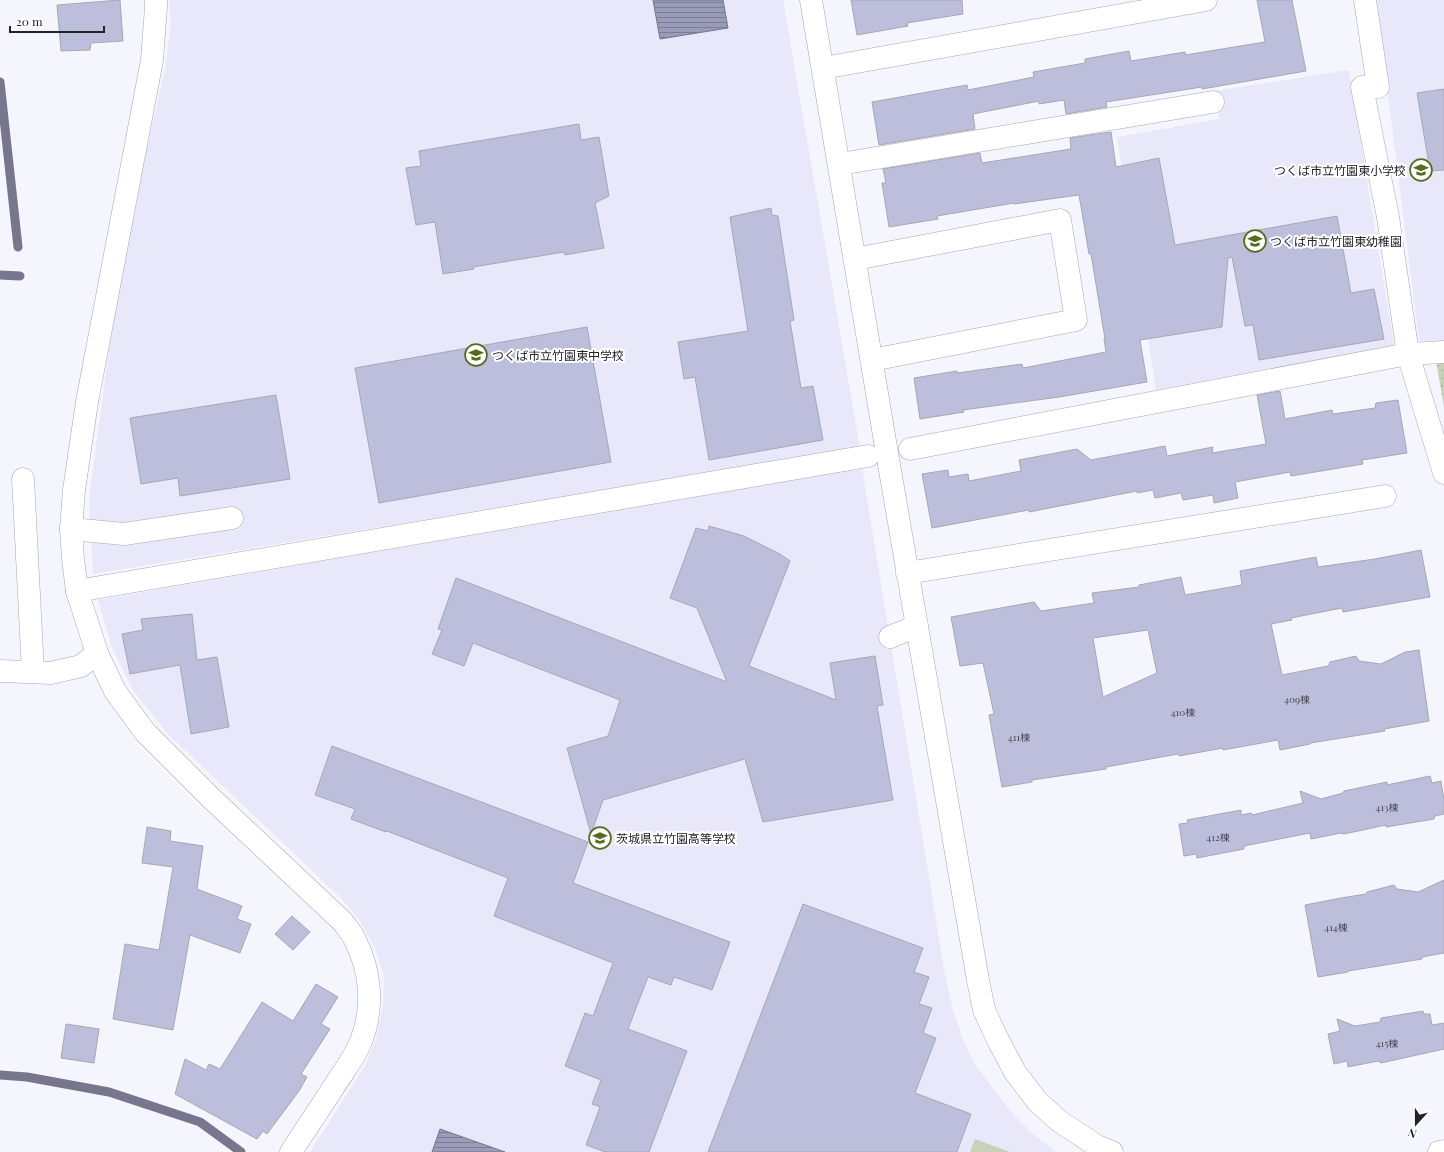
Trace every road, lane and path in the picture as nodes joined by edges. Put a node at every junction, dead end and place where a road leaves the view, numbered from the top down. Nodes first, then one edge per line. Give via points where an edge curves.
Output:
1 (156, 0) edge
2 (811, 0) edge
3 (1206, 0) edge
4 (1365, 0) edge
5 (823, 68) junction
6 (1212, 102) dead end
7 (840, 164) junction
8 (855, 259) junction
9 (1444, 352) edge
10 (1408, 354) junction
11 (872, 360) junction
12 (910, 449) dead end
13 (868, 456) dead end
14 (1444, 473) edge
15 (23, 479) dead end
16 (1385, 496) dead end
17 (232, 518) dead end
18 (71, 529) junction
19 (908, 573) junction
20 (78, 591) junction
21 (917, 626) junction
22 (890, 637) dead end
23 (97, 653) junction
24 (0, 671) edge
25 (33, 672) junction
26 (1444, 1151) edge
27 (291, 1152) edge
28 (1112, 1152) edge
29 (1439, 1152) edge

1 - 18 street via 152,60 87,402
2 - 5 street
3 - 5 street
4 - 10 street via 1378,87 1362,87 1388,217
5 - 7 street
6 - 7 street
7 - 8 street
8 - 11 street
8 - 11 street via 1060,220 1076,320
9 - 10 street
10 - 12 street
10 - 14 street
11 - 19 street
13 - 20 street
15 - 25 street
16 - 19 street
17 - 18 street via 124,534
18 - 20 street
19 - 21 street
20 - 23 street
21 - 22 street
21 - 28 street via 984,1010 1015,1072 1037,1101 1059,1121 1097,1146
23 - 25 street via 82,666 50,673
23 - 27 street via 115,691 145,732 343,922 363,957 369,991 369,1009 361,1042
24 - 25 street
26 - 29 street

